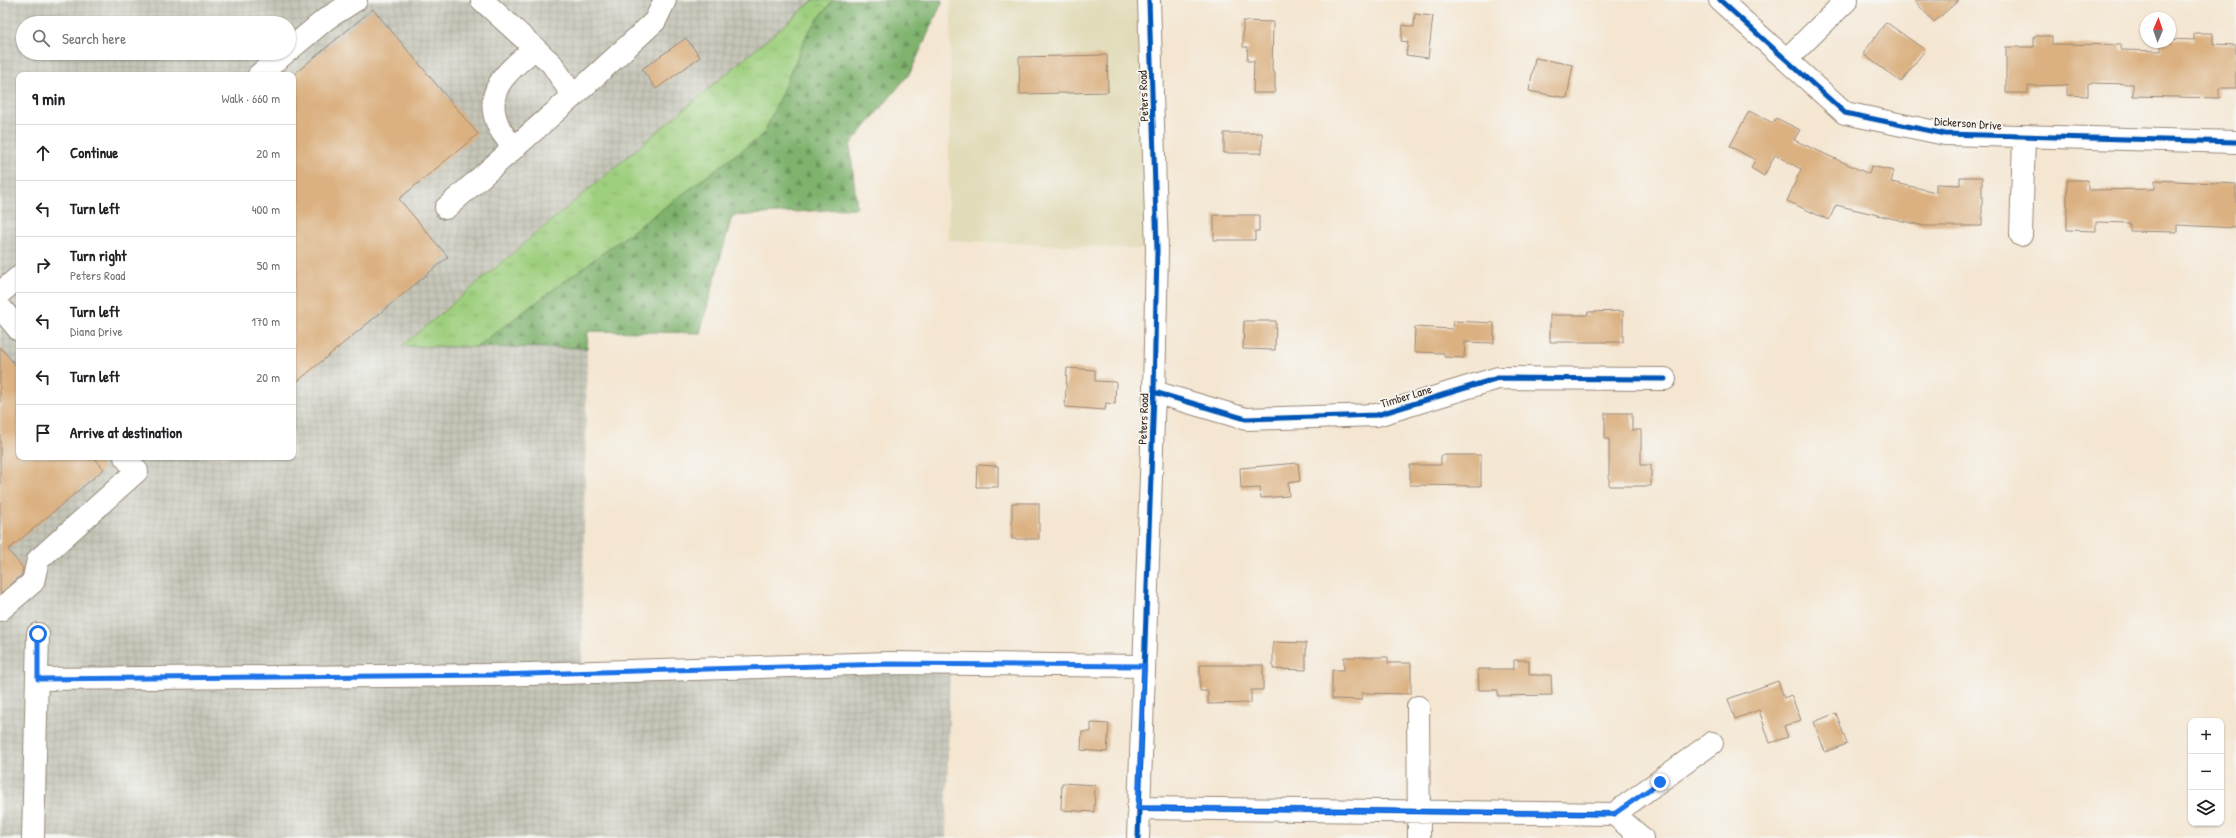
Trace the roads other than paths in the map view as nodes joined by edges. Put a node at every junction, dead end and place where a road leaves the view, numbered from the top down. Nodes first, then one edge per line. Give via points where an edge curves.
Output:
1 (356, 0) edge
2 (482, 0) edge
3 (665, 0) edge
4 (1149, 0) edge
5 (1720, 0) edge
6 (1847, 0) edge
7 (296, 44) edge
8 (535, 48) junction
9 (1788, 59) junction
10 (277, 60) edge
11 (263, 72) edge
12 (573, 96) junction
13 (2024, 137) junction
14 (2236, 142) edge
15 (514, 148) junction
16 (446, 208) dead end
17 (2021, 235) dead end
18 (16, 280) edge
19 (0, 293) edge
20 (0, 307) edge
21 (16, 326) edge
22 (1665, 379) dead end
23 (1154, 392) junction
24 (128, 460) edge
25 (0, 610) edge
26 (38, 634) dead end
27 (1144, 666) junction
28 (38, 679) junction
29 (1418, 707) dead end
30 (1712, 744) dead end
31 (1138, 808) junction
32 (1417, 812) junction
33 (1614, 814) junction
34 (33, 838) edge
35 (1138, 838) edge
36 (1419, 838) edge
37 (1642, 838) edge

1 - 7 street via 326,19
2 - 8 street
3 - 12 street via 655,21
4 - 23 street, Peters Road via 1156,250
5 - 9 street, Dickerson Drive
6 - 9 street
8 - 12 street via 552,64
8 - 15 street via 504,75 495,91 494,105 498,125
9 - 13 street, Dickerson Drive via 1845,113 1945,134
10 - 11 street
12 - 15 street
13 - 14 street, Dickerson Drive
13 - 17 street
15 - 16 street
18 - 19 street
20 - 21 street
22 - 23 street, Timber Lane via 1498,378 1377,415 1246,419
23 - 27 street, Peters Road
24 - 25 street via 137,471 38,560 34,582
26 - 28 street
27 - 28 street via 888,664 495,675
27 - 31 street, Peters Road
28 - 34 street
29 - 32 street
30 - 33 street
31 - 32 street
31 - 35 street, Peters Road
32 - 33 street
32 - 36 street
33 - 37 street

